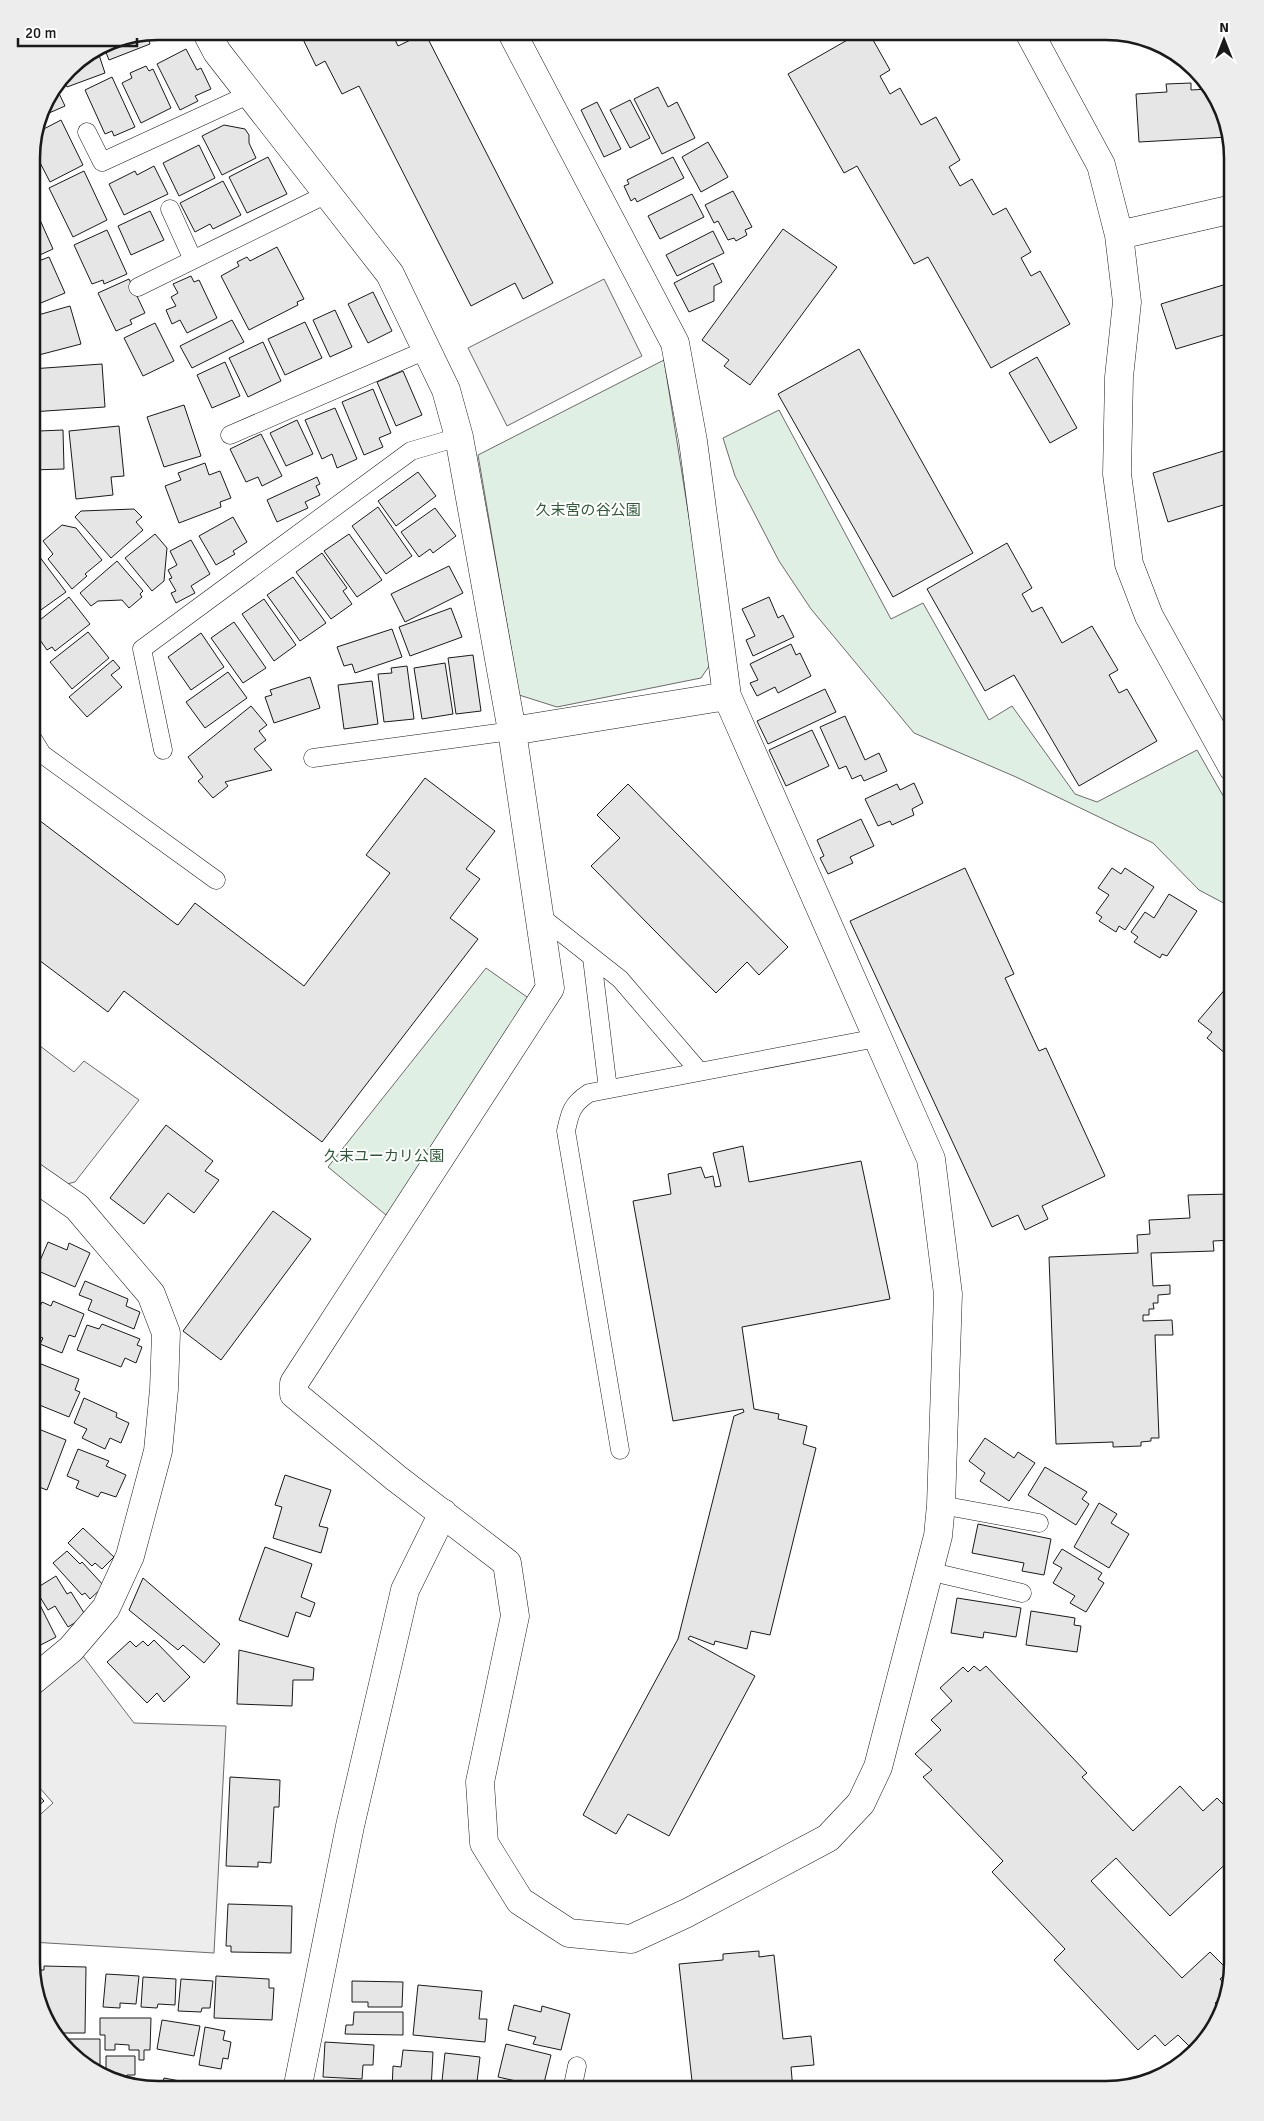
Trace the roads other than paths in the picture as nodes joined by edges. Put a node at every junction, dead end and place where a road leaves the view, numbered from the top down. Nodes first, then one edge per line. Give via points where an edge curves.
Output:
1 (211, 40) edge
2 (516, 40) edge
3 (1033, 40) edge
4 (250, 94) junction
5 (87, 132) dead end
6 (327, 194) junction
7 (170, 209) dead end
8 (1224, 211) edge
9 (1119, 235) junction
10 (193, 260) junction
11 (138, 287) dead end
12 (426, 350) junction
13 (230, 434) dead end
14 (459, 437) junction
15 (727, 696) junction
16 (512, 731) junction
17 (163, 750) dead end
18 (40, 751) edge
19 (1224, 752) edge
20 (313, 758) dead end
21 (216, 880) dead end
22 (540, 916) junction
23 (592, 958) junction
24 (877, 1038) junction
25 (699, 1071) junction
26 (608, 1089) junction
27 (40, 1181) edge
28 (620, 1450) dead end
29 (941, 1505) junction
30 (443, 1513) junction
31 (1039, 1523) dead end
32 (928, 1571) junction
33 (1022, 1593) dead end
34 (40, 1674) edge
35 (577, 2066) dead end
36 (299, 2081) edge
37 (574, 2081) edge

1 - 4 street
2 - 15 street via 675,343 693,441
3 - 9 street via 1101,165
4 - 5 lane via 102,162
4 - 6 street
6 - 10 lane
6 - 12 street via 390,274
7 - 10 lane
8 - 9 street
9 - 19 street via 1127,302 1119,377 1117,474 1129,564 1149,616
10 - 11 lane
12 - 13 lane
12 - 14 street via 446,390
14 - 16 street
14 - 17 lane via 411,451 142,648
15 - 16 street
15 - 24 street
16 - 20 lane
16 - 22 street
18 - 21 lane
22 - 23 lane
22 - 30 street via 550,988 294,1383 294,1394
23 - 25 lane via 620,980
23 - 26 lane
24 - 25 lane
24 - 29 street via 931,1159 948,1294
25 - 26 lane
26 - 28 lane via 589,1093 577,1101 566,1131
27 - 34 street via 77,1207 152,1294 166,1333 158,1451 130,1556 106,1608 71,1648
29 - 31 lane
29 - 32 street via 938,1536
30 - 32 street via 507,1562 515,1616 480,1782 484,1843 520,1901 569,1933 631,1939 828,1838 861,1804 878,1767
30 - 36 street via 405,1590 350,1826
32 - 33 lane
35 - 37 lane

